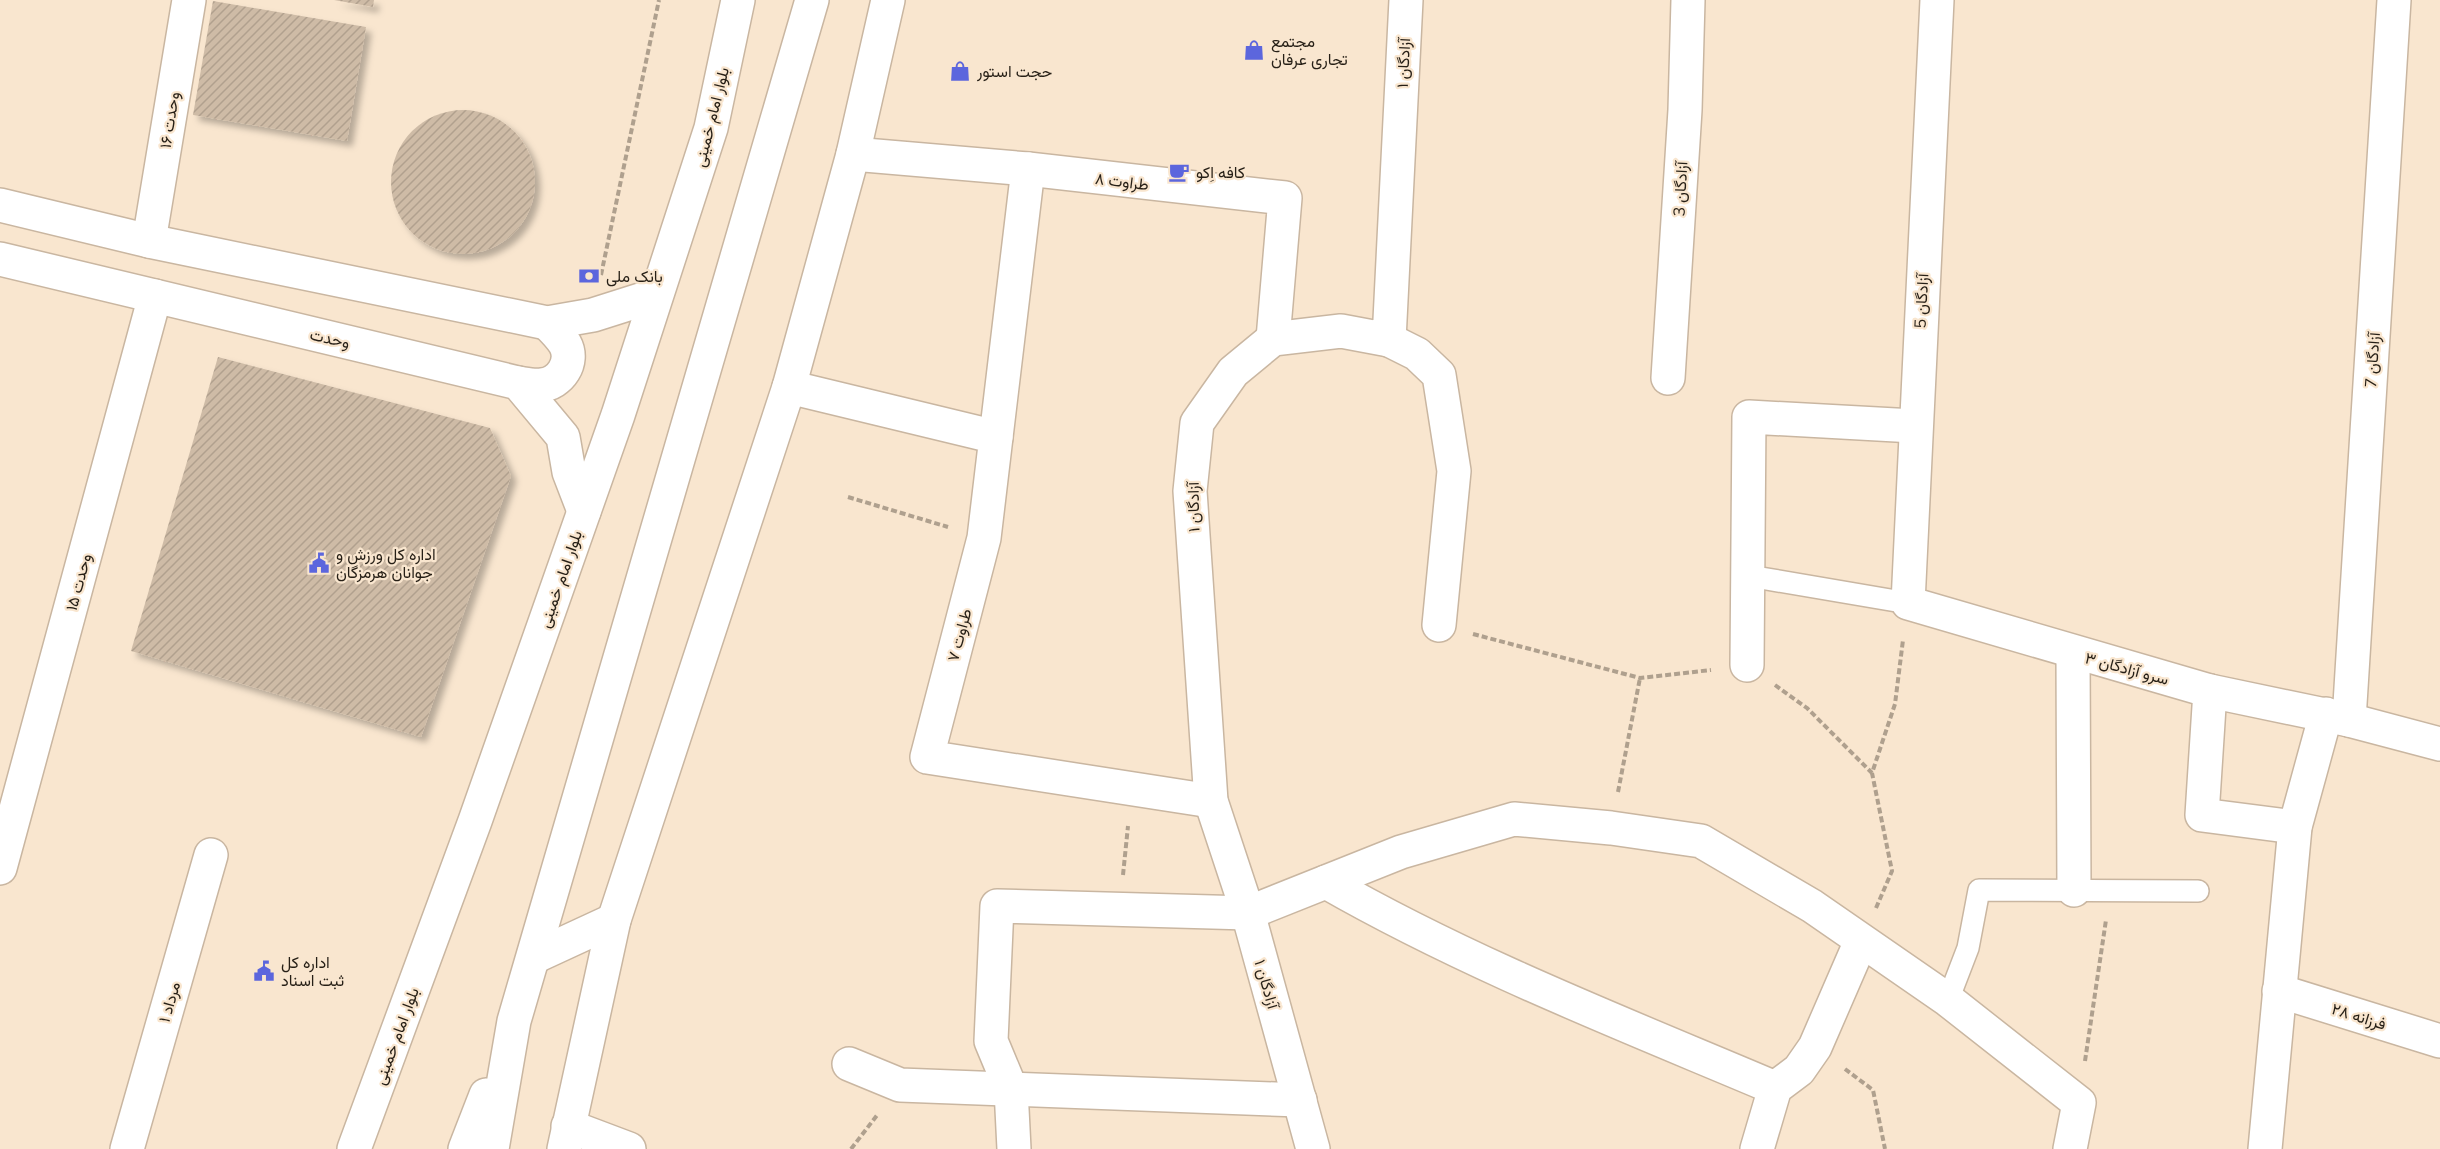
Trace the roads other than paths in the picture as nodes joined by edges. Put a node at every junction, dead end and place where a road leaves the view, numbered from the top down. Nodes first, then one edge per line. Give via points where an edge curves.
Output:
1 (189, 0) edge
2 (738, 0) edge
3 (812, 0) edge
4 (888, 0) edge
5 (1406, 0) edge
6 (1688, 0) edge
7 (1937, 0) edge
8 (2394, 0) edge
9 (853, 154) junction
10 (1029, 169) junction
11 (0, 204) edge
12 (149, 241) junction
13 (0, 259) edge
14 (156, 296) junction
15 (657, 296) junction
16 (547, 323) junction
17 (1273, 339) junction
18 (1389, 340) junction
19 (1668, 378) dead end
20 (518, 383) junction
21 (789, 387) junction
22 (1914, 426) junction
23 (996, 437) junction
24 (584, 511) junction
25 (1749, 576) junction
26 (1908, 603) junction
27 (1439, 625) road end
28 (2073, 653) junction
29 (1747, 665) road end
30 (2210, 690) junction
31 (2338, 717) junction
32 (2440, 744) edge
33 (1211, 801) junction
34 (2295, 827) junction
35 (211, 855) dead end
36 (0, 868) edge
37 (1326, 882) junction
38 (2074, 890) junction
39 (2198, 891) dead end
40 (1248, 913) junction
41 (614, 920) junction
42 (1862, 941) junction
43 (534, 957) junction
44 (2279, 991) junction
45 (1948, 1000) junction
46 (514, 1021) junction
47 (2440, 1041) edge
48 (849, 1064) dead end
49 (1775, 1088) junction
50 (1011, 1089) junction
51 (1300, 1100) junction
52 (566, 1138) edge
53 (128, 1149) edge
54 (354, 1149) edge
55 (465, 1149) edge
56 (492, 1149) edge
57 (629, 1149) edge
58 (1014, 1149) edge
59 (1314, 1149) edge
60 (1757, 1149) edge
61 (2070, 1149) edge
62 (2265, 1149) edge

1 - 12 street, وحدت ۱۶
2 - 15 street, بلوار امام خمینی via 711,128
3 - 43 street
4 - 9 street
5 - 18 street, آزادگان ۱
6 - 19 street, آزادگان 3
7 - 22 street, آزادگان 5
8 - 31 street, آزادگان 7
9 - 10 street, طراوت ۸
9 - 21 street
10 - 17 street, طراوت ۸ via 1285,198
10 - 23 street, طراوت ۷
11 - 12 street
12 - 16 street
13 - 14 street, وحدت
14 - 20 street, وحدت
14 - 36 street, وحدت ۱۵
15 - 16 street via 593,315
15 - 24 street, بلوار امام خمینی
16 - 20 street, وحدت via 565,344 569,356 565,370 554,382
17 - 18 street via 1341,331
17 - 33 street, آزادگان ۱ via 1233,372 1197,423 1190,491
18 - 27 street via 1417,354 1439,375 1454,471
20 - 24 street via 563,437 569,472
21 - 23 street
21 - 41 street
22 - 25 street via 1749,417
22 - 26 street, آزادگان 5
23 - 33 street, طراوت ۷ via 984,538 927,757
24 - 54 street, بلوار امام خمینی
25 - 26 lane
25 - 29 street
26 - 28 street, سرو آزادگان ۳
28 - 30 street, سرو آزادگان ۳
28 - 38 street
30 - 31 street, سرو آزادگان ۳
30 - 34 street via 2202,815
31 - 32 street, سرو آزادگان ۳
31 - 34 street, آزادگان 7
33 - 40 street, آزادگان ۱
34 - 44 street, آزادگان 7
35 - 53 street, مرداد ۱
37 - 40 street
37 - 42 street via 1401,852 1514,819 1611,828 1701,841 1812,906
37 - 49 street via 1377,911 1525,981
38 - 39 lane
38 - 45 lane via 1979,890 1968,948
40 - 50 street via 997,906 990,1041
40 - 51 street, آزادگان ۱
41 - 43 street
41 - 52 street
42 - 45 street
42 - 49 street via 1815,1047 1799,1070
43 - 46 street
44 - 47 street, فرزانه ۲۸
44 - 62 street, آزادگان 7
45 - 61 street via 2079,1103
46 - 55 street
46 - 56 street
48 - 50 street via 900,1085
49 - 60 street
50 - 51 street
50 - 58 street
51 - 59 street, آزادگان ۱
52 - 57 street

